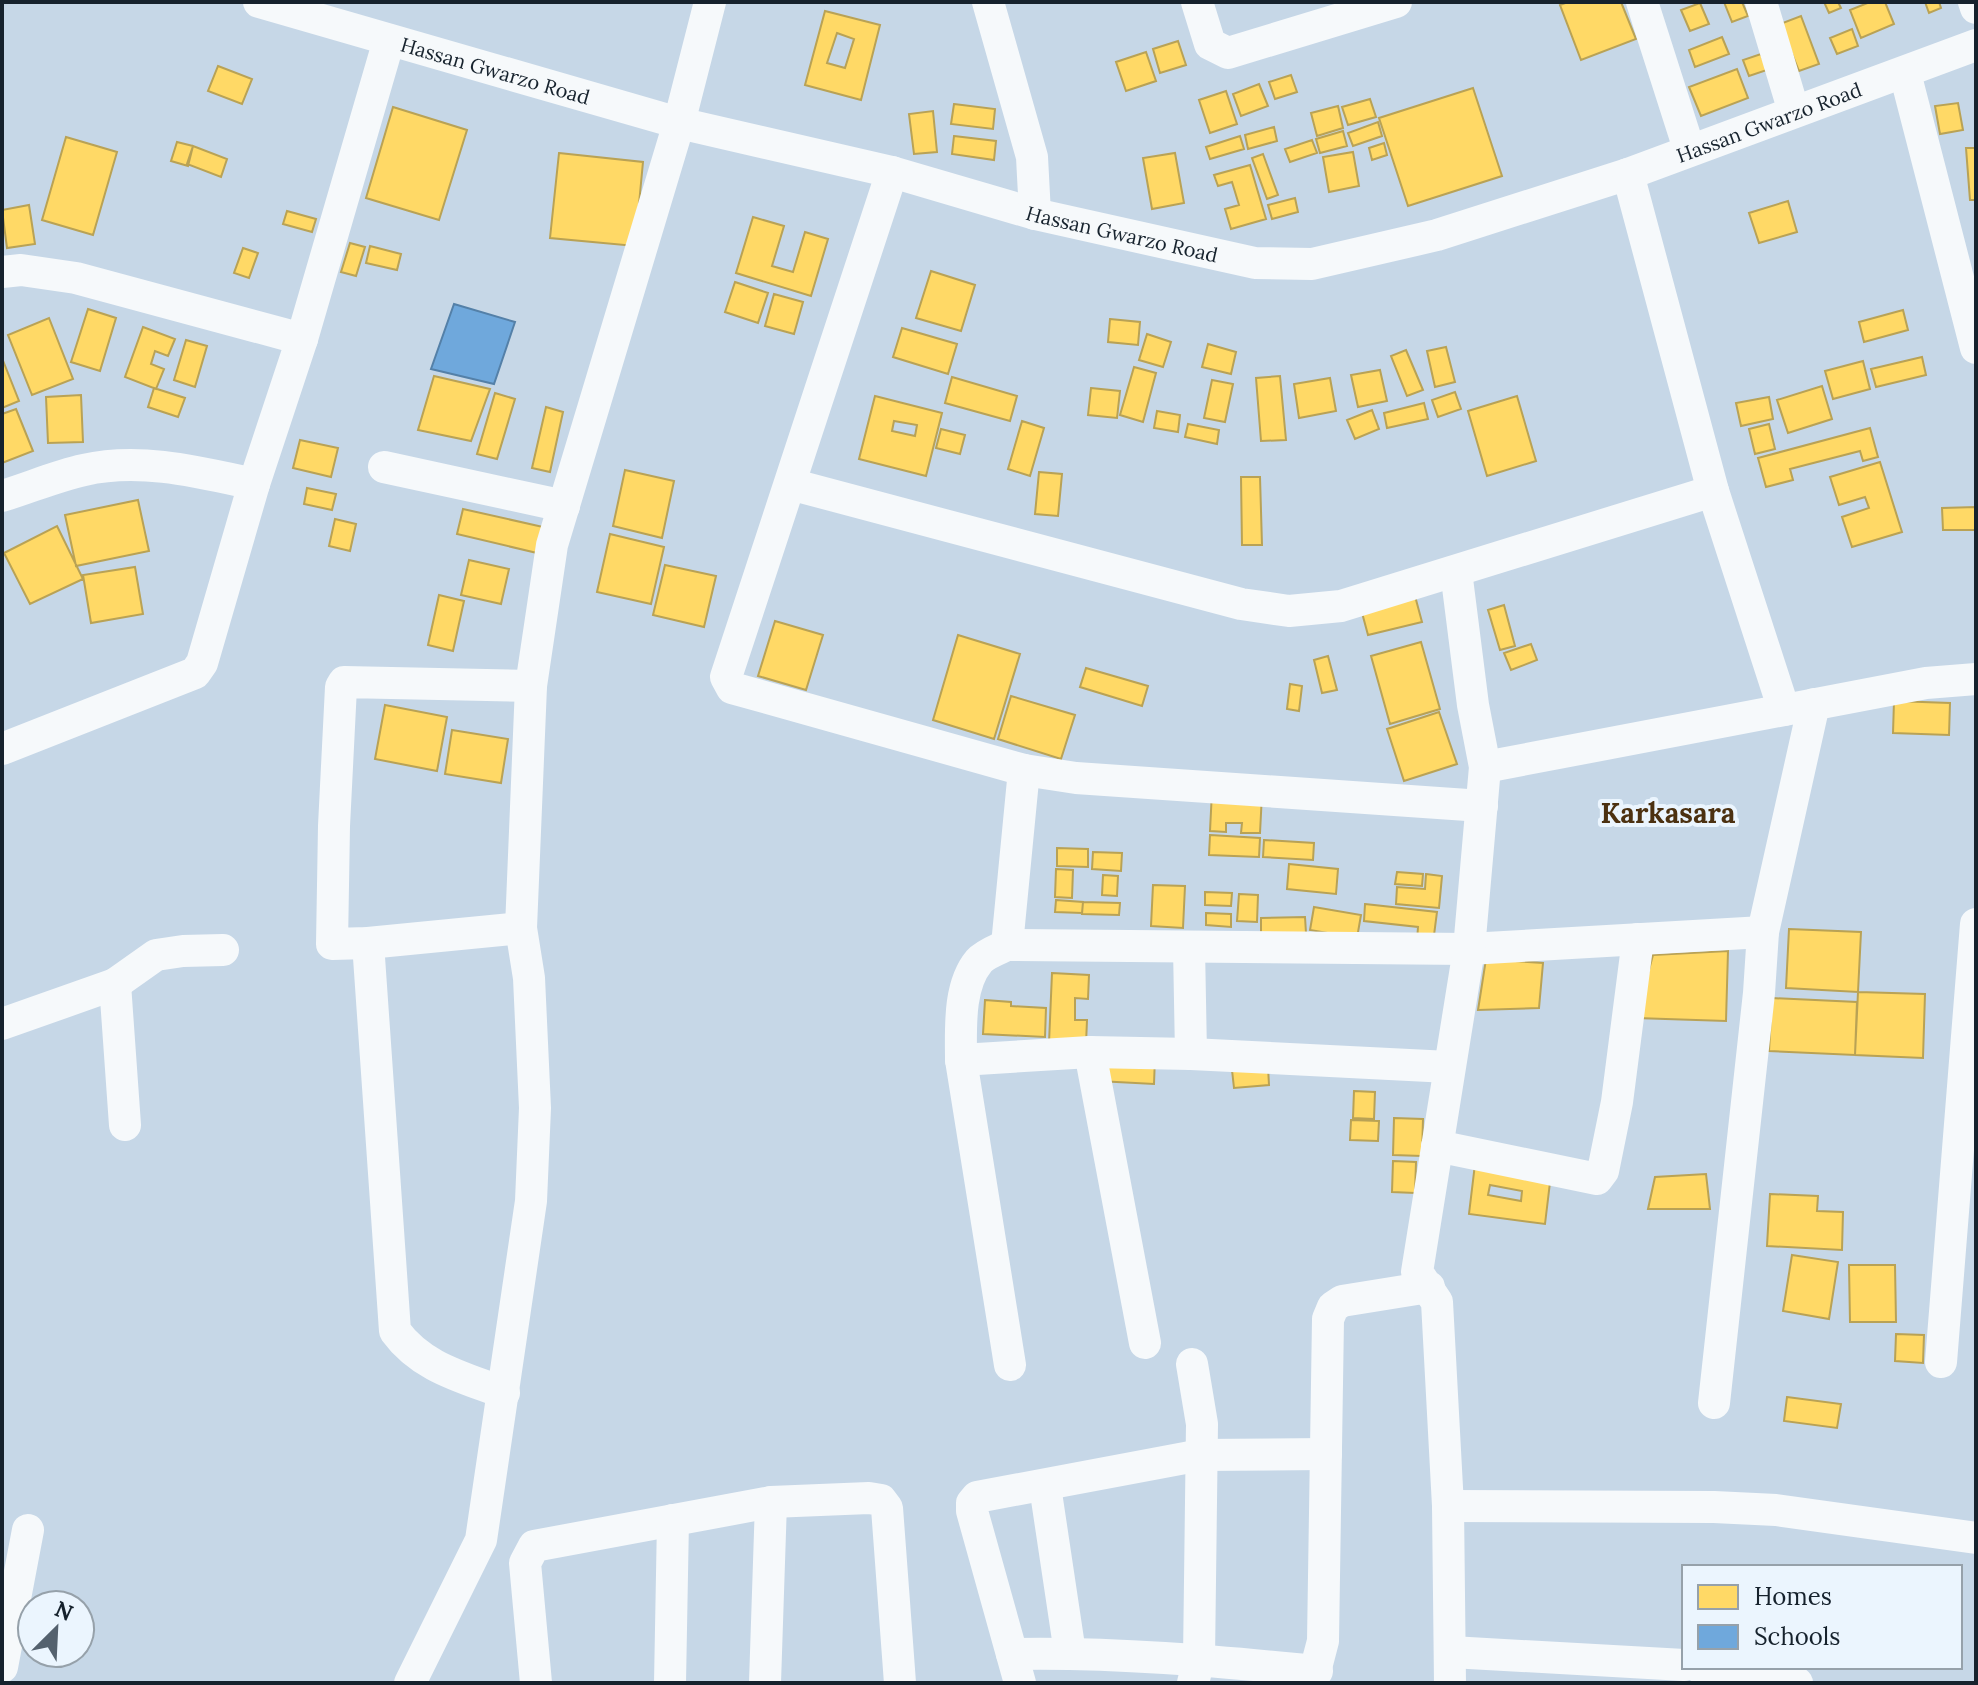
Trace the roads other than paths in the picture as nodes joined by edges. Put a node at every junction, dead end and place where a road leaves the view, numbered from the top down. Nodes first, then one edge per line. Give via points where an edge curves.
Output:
1 (259, 2) edge
2 (710, 2) edge
3 (988, 2) edge
4 (1197, 2) edge
5 (1396, 2) edge
6 (1642, 2) edge
7 (1761, 2) edge
8 (1974, 2) edge
9 (1976, 8) edge
10 (389, 40) junction
11 (1976, 45) edge
12 (1905, 73) junction
13 (1794, 112) junction
14 (679, 123) junction
15 (1689, 149) junction
16 (892, 172) junction
17 (1628, 174) junction
18 (1035, 214) junction
19 (2, 272) edge
20 (302, 339) junction
21 (1976, 348) edge
22 (384, 467) dead end
23 (254, 484) junction
24 (790, 484) junction
25 (1713, 491) junction
26 (2, 496) edge
27 (564, 506) junction
28 (1456, 571) junction
29 (1976, 679) edge
30 (531, 686) junction
31 (1799, 707) junction
32 (2, 749) edge
33 (1485, 767) junction
34 (1024, 770) junction
35 (1482, 806) junction
36 (1976, 924) edge
37 (521, 928) junction
38 (1763, 932) junction
39 (1638, 939) junction
40 (368, 943) junction
41 (1007, 945) junction
42 (1189, 947) junction
43 (1469, 949) junction
44 (223, 950) dead end
45 (115, 984) junction
46 (2, 1024) edge
47 (1090, 1052) junction
48 (1191, 1054) junction
49 (961, 1060) junction
50 (1449, 1067) junction
51 (125, 1125) dead end
52 (1437, 1146) junction
53 (1423, 1280) junction
54 (1145, 1343) dead end
55 (1941, 1362) dead end
56 (1192, 1364) dead end
57 (1010, 1365) dead end
58 (504, 1393) junction
59 (1714, 1403) dead end
60 (1326, 1454) junction
61 (1201, 1455) junction
62 (1045, 1486) junction
63 (771, 1502) junction
64 (1448, 1506) junction
65 (673, 1520) junction
66 (28, 1530) dead end
67 (1976, 1538) edge
68 (1070, 1653) junction
69 (2, 1667) edge
70 (1451, 1668) edge
71 (1016, 1669) edge
72 (1682, 1670) edge
73 (1196, 1671) edge
74 (1315, 1677) edge
75 (410, 1683) edge
76 (536, 1683) edge
77 (670, 1683) edge
78 (765, 1683) edge
79 (900, 1683) edge
80 (1797, 1683) edge

1 - 10 street, Hassan Gwarzo Road
2 - 14 street
3 - 18 street via 1032,157
4 - 5 street via 1210,44 1228,53
6 - 15 street
7 - 13 street
8 - 9 street
10 - 14 street, Hassan Gwarzo Road
10 - 20 street
11 - 12 street, Hassan Gwarzo Road
12 - 13 street, Hassan Gwarzo Road
12 - 21 street
13 - 15 street, Hassan Gwarzo Road
14 - 16 street, Hassan Gwarzo Road
14 - 27 street
15 - 17 street, Hassan Gwarzo Road
16 - 18 street, Hassan Gwarzo Road
16 - 24 street
17 - 18 street, Hassan Gwarzo Road via 1437,235 1312,264 1255,263
17 - 25 street
19 - 20 street via 76,278
20 - 23 street
22 - 27 street
23 - 26 street via 141,465 85,469
23 - 32 street via 195,673
24 - 28 street via 1241,604 1289,611 1341,606
24 - 34 street via 726,677 732,688
25 - 28 street
25 - 31 street
27 - 30 street via 552,545
28 - 33 street
29 - 31 street
30 - 37 street
30 - 40 street via 342,684 331,941
31 - 33 street
31 - 38 street
33 - 35 street
34 - 35 street
34 - 41 street
35 - 43 street
36 - 55 street
37 - 40 street
37 - 58 street via 529,978 534,1140 531,1201
38 - 39 street
38 - 59 street
39 - 43 street
39 - 52 street via 1617,1102 1597,1179
40 - 58 street via 395,1331 427,1363
41 - 42 street
41 - 49 street via 980,959 968,985 961,1014
42 - 43 street
42 - 48 street
43 - 50 street
44 - 45 street via 156,955
45 - 46 street
45 - 51 street
47 - 48 street
47 - 49 street
47 - 54 street
48 - 50 street
49 - 57 street
50 - 52 street
52 - 53 street via 1422,1234
53 - 60 street via 1333,1307 1328,1319
53 - 64 street via 1437,1302
56 - 61 street via 1202,1424
58 - 75 street via 481,1540
60 - 61 street
60 - 74 street via 1323,1641
61 - 62 street
61 - 73 street
62 - 68 street
62 - 71 street via 977,1497 972,1503
63 - 65 street
63 - 78 street
63 - 79 street via 869,1498 881,1500 887,1508
64 - 67 street via 1776,1510
64 - 70 street
65 - 76 street via 534,1546 525,1563
65 - 77 street
66 - 69 street
68 - 71 street
68 - 73 street
70 - 72 street
72 - 80 street via 1762,1674
73 - 74 street

